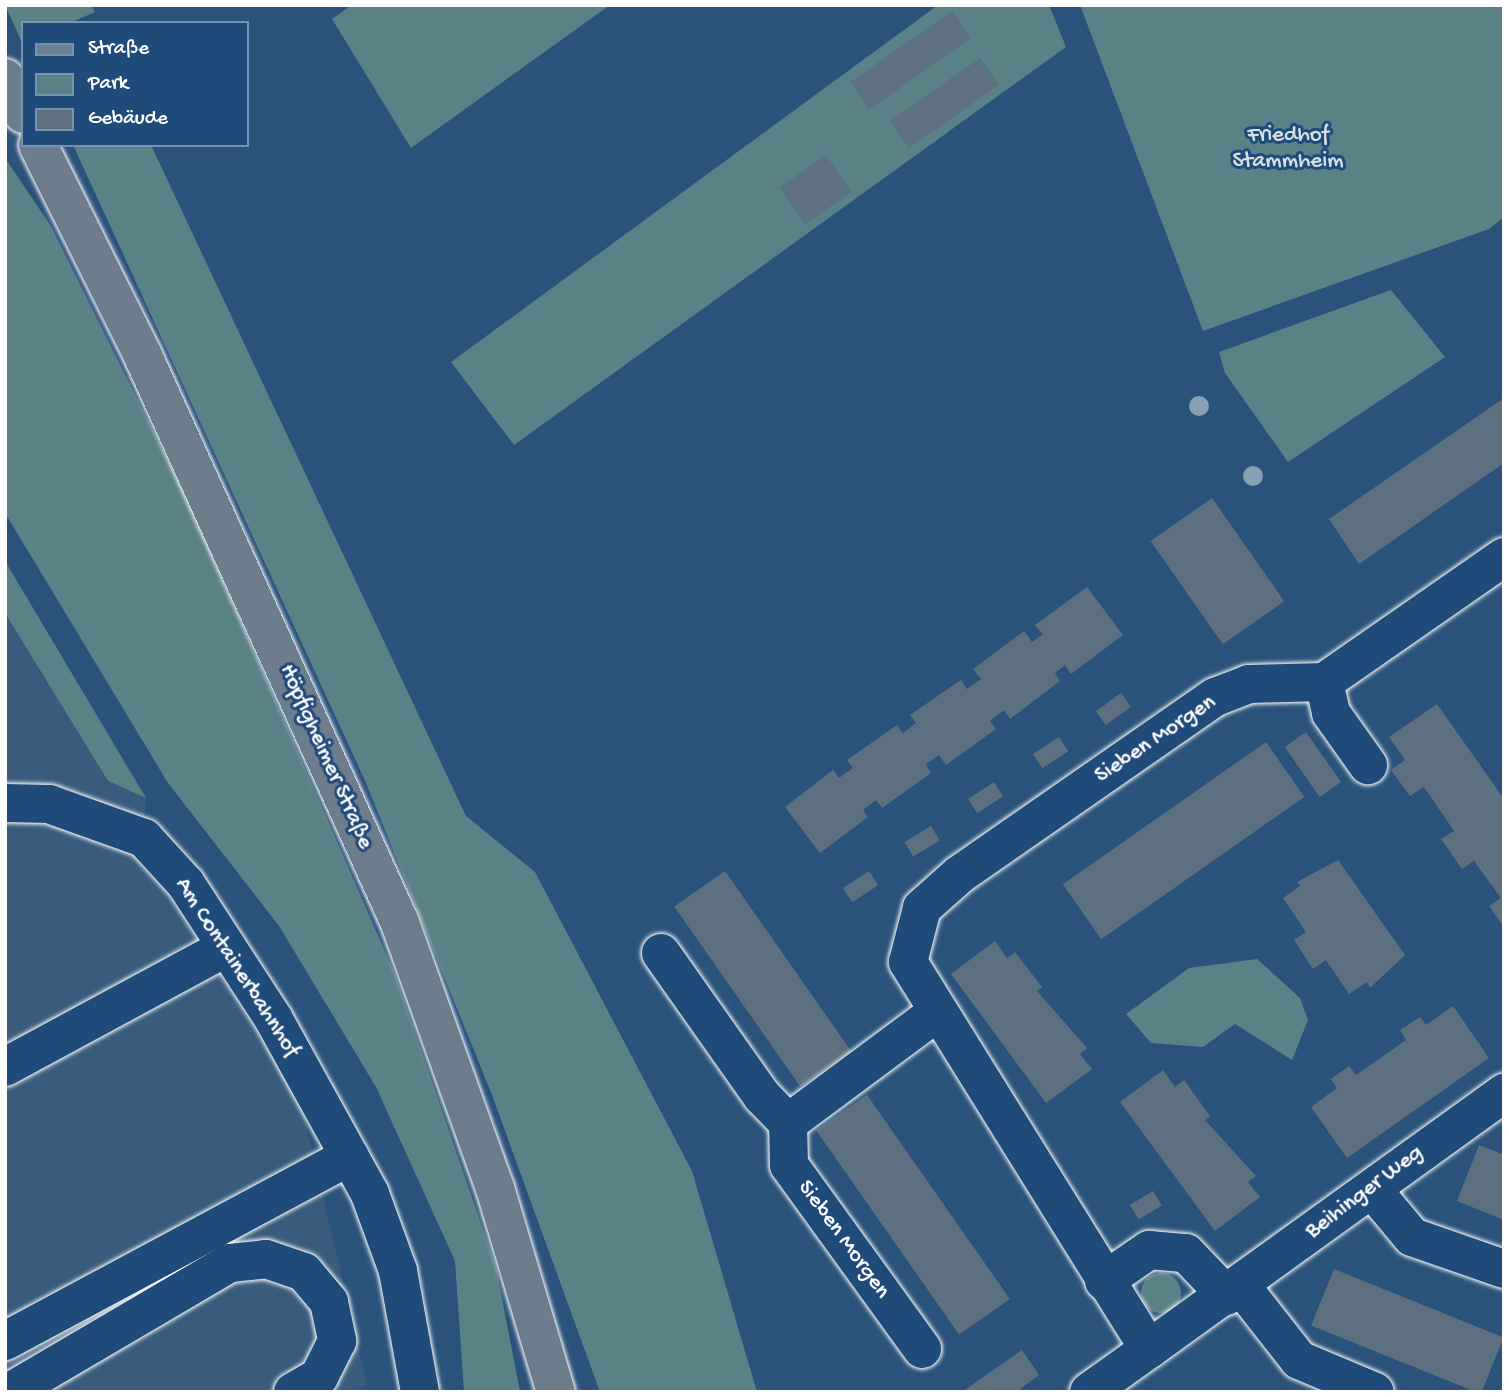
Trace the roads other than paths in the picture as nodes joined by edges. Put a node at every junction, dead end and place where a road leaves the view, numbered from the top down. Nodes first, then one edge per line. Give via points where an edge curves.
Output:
1 (5, 78) edge
2 (21, 110) edge
3 (39, 147) edge
4 (1504, 557) edge
5 (1324, 682) junction
6 (1368, 765) dead end
7 (8, 806) edge
8 (227, 947) junction
9 (661, 953) dead end
10 (936, 1013) junction
11 (5, 1067) edge
12 (1504, 1093) edge
13 (788, 1123) junction
14 (350, 1156) junction
15 (1372, 1189) junction
16 (1504, 1269) edge
17 (1104, 1281) junction
18 (1234, 1291) junction
19 (5, 1341) edge
20 (922, 1349) dead end
21 (1149, 1349) junction
22 (1093, 1391) edge
23 (10, 1392) edge
24 (293, 1392) edge
25 (421, 1392) edge
26 (556, 1392) edge
27 (1375, 1392) edge

1 - 2 main road
3 - 26 main road, Höpfigheimer Straße via 143,356 400,923 495,1188
4 - 5 street
5 - 6 street via 1331,713
5 - 10 street, Sieben Morgen via 1249,684 1215,697 959,876 922,908 908,962
7 - 8 street, Am Containerbahnhof via 49,804 144,838 186,884
8 - 11 street
8 - 14 street, Am Containerbahnhof
9 - 13 street via 762,1096
10 - 13 street
10 - 17 street, Sieben Morgen
12 - 15 street, Beihinger Weg
13 - 20 street, Sieben Morgen via 789,1165
14 - 19 street
14 - 25 street, Am Containerbahnhof via 398,1272
15 - 16 street via 1412,1237
15 - 18 street, Beihinger Weg
17 - 18 street via 1149,1250 1186,1253
17 - 21 street, Sieben Morgen
18 - 21 street
18 - 27 street via 1299,1360
21 - 22 street
23 - 24 street via 230,1263 266,1259 303,1272 329,1302 337,1341 319,1377

